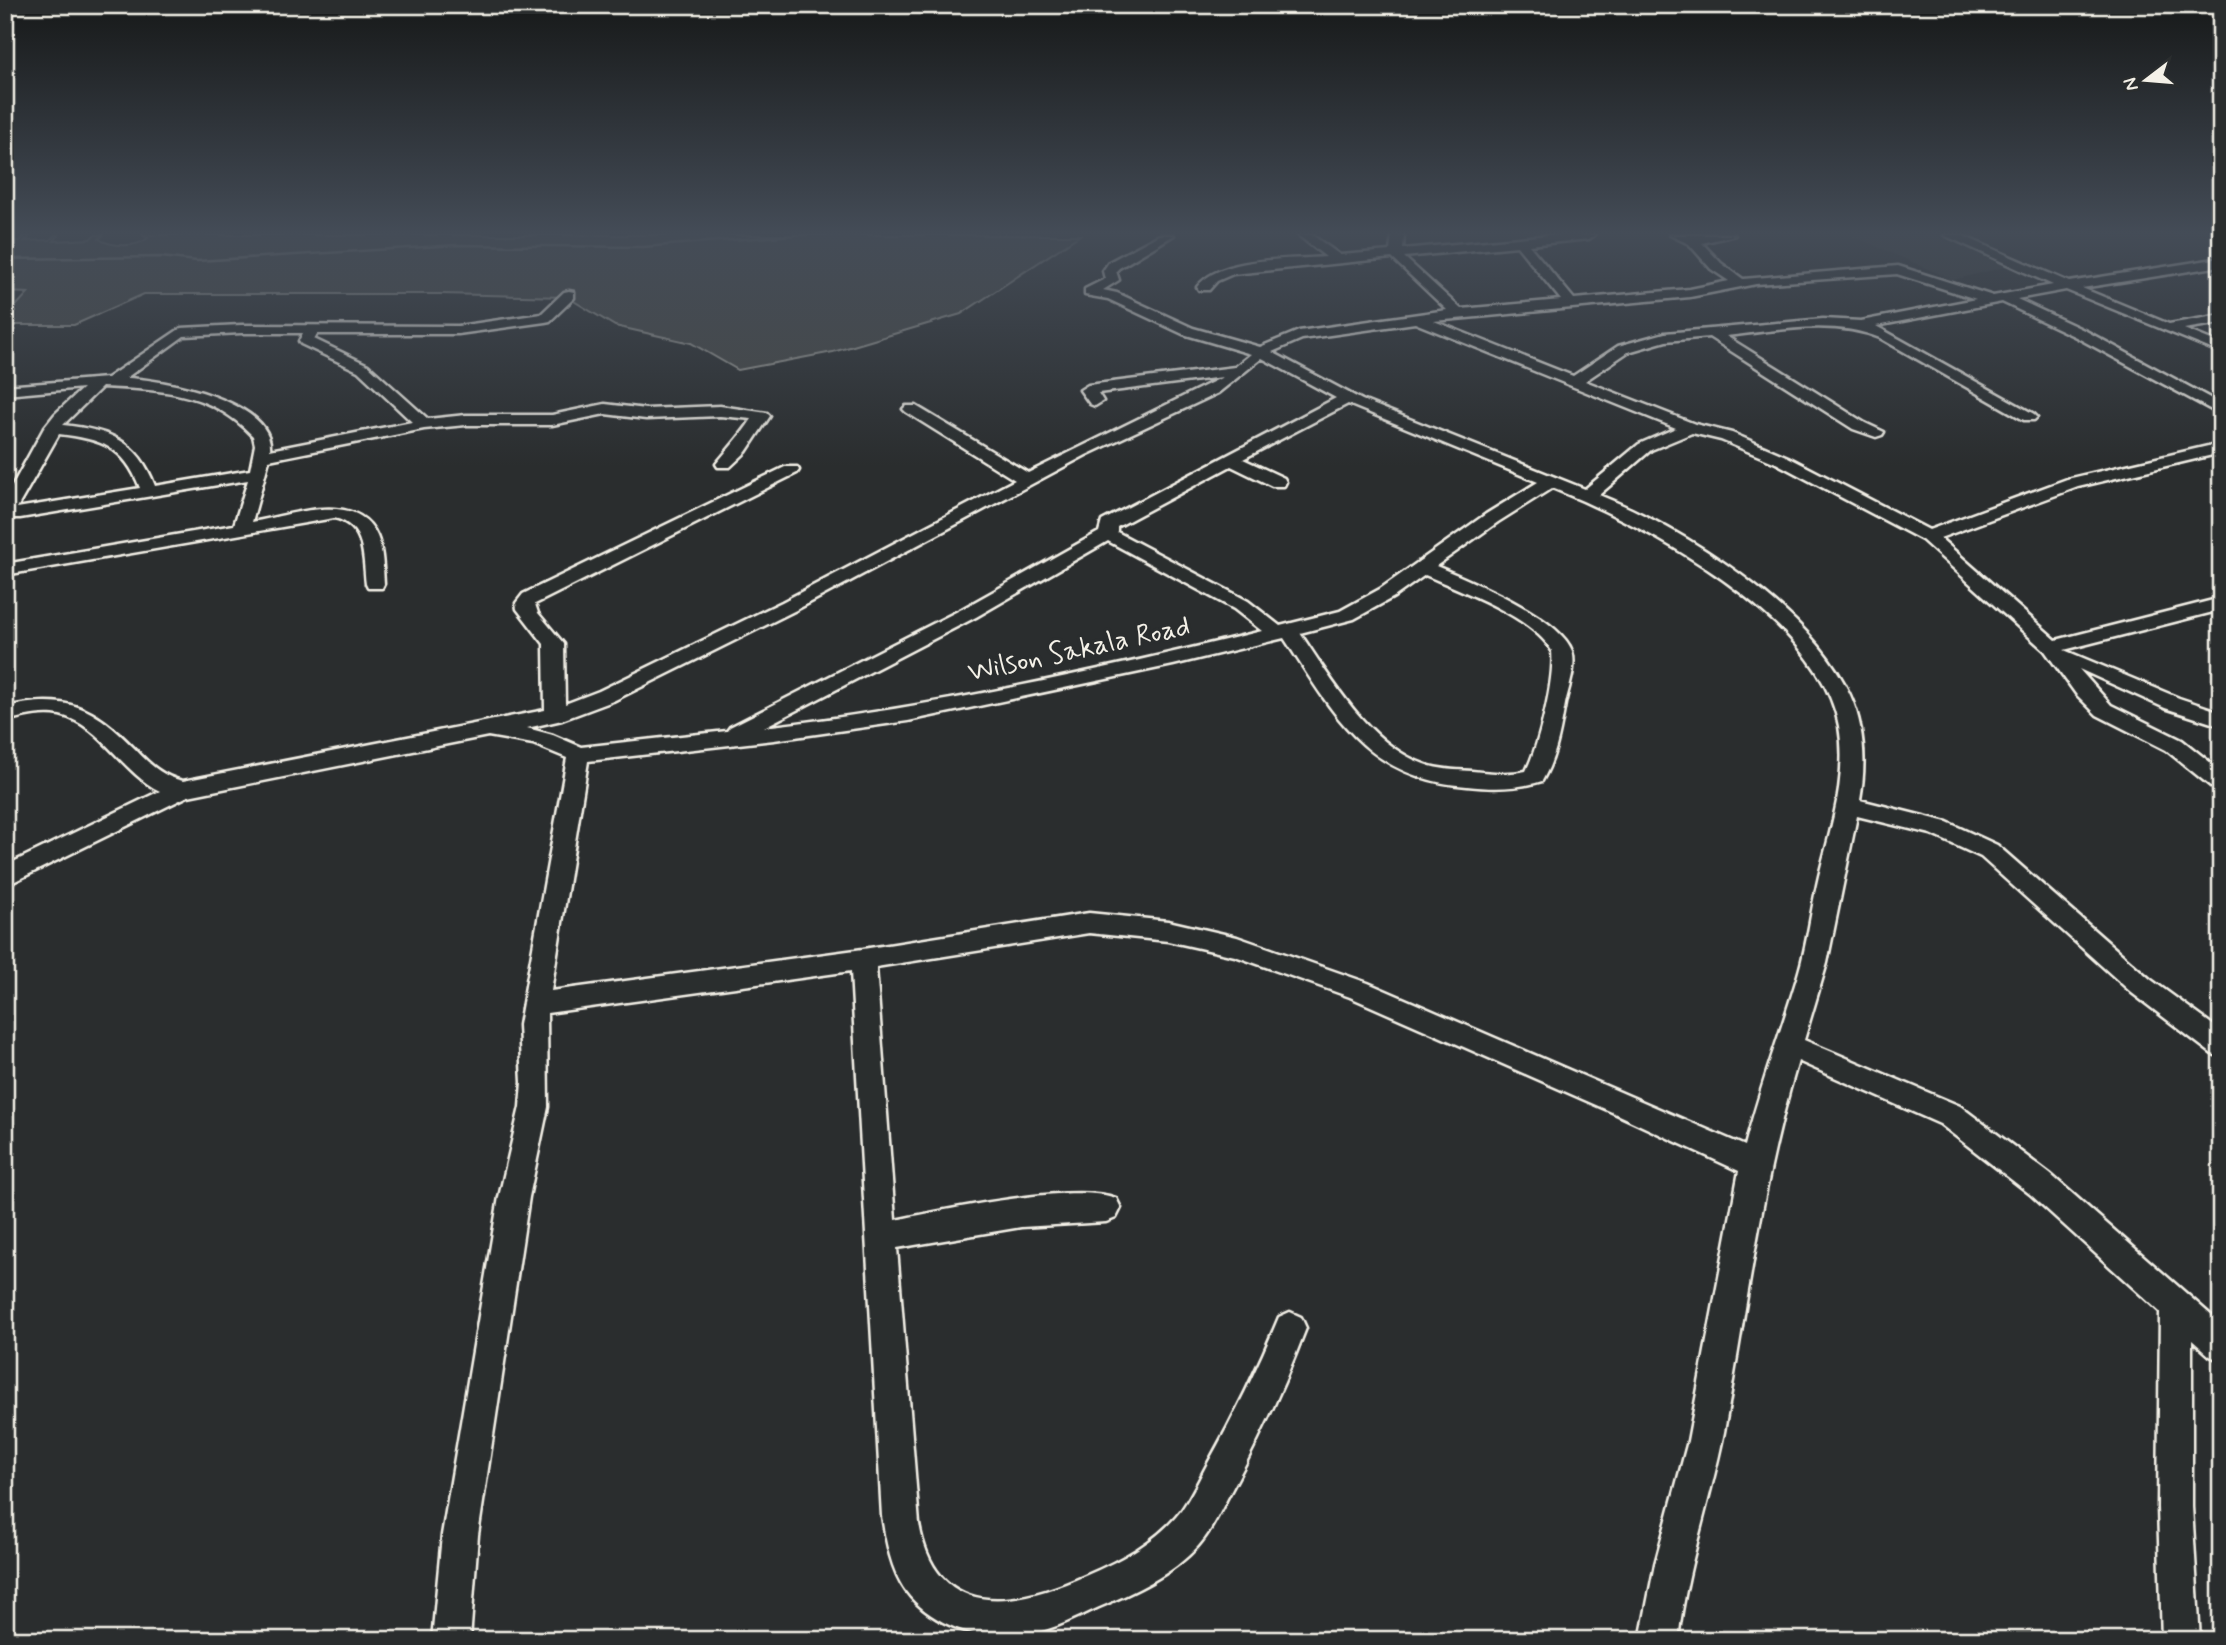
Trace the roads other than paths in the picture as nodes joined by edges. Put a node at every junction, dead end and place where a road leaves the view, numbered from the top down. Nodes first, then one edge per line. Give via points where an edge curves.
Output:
1 (552, 312) edge
2 (1146, 312) edge
3 (1472, 312) edge
4 (1934, 312) edge
5 (2027, 312) edge
6 (2131, 312) edge
7 (1458, 313) joint
8 (1413, 318) junction
9 (2221, 319) edge
10 (1861, 325) junction
11 (2171, 328) junction
12 (313, 329) junction
13 (1713, 334) junction
14 (2221, 349) edge
15 (1261, 352) junction
16 (1240, 370) junction
17 (104, 382) junction
18 (1576, 382) junction
19 (5, 391) edge
20 (1348, 398) junction
21 (1095, 401) dead end
22 (911, 409) dead end
23 (2221, 410) edge
24 (2029, 417) dead end
25 (424, 424) junction
26 (52, 428) junction
27 (1690, 428) junction
28 (1876, 432) dead end
29 (2221, 448) edge
30 (262, 457) junction
31 (1228, 459) junction
32 (724, 464) dead end
33 (791, 470) dead end
34 (256, 474) junction
35 (1029, 481) junction
36 (1278, 482) dead end
37 (1550, 482) junction
38 (149, 491) junction
39 (1586, 497) junction
40 (241, 531) junction
41 (1108, 534) junction
42 (1928, 536) junction
43 (1422, 566) junction
44 (8, 575) edge
45 (375, 584) dead end
46 (2221, 604) edge
47 (1283, 632) junction
48 (2056, 653) junction
49 (5, 714) edge
50 (555, 715) junction
51 (2221, 719) edge
52 (488, 729) junction
53 (729, 736) junction
54 (578, 755) junction
55 (2221, 783) edge
56 (183, 789) junction
57 (1849, 806) junction
58 (5, 877) edge
59 (863, 958) junction
60 (537, 1004) junction
61 (1788, 1045) junction
62 (2221, 1046) edge
63 (1755, 1164) junction
64 (1106, 1208) dead end
65 (881, 1237) junction
66 (2176, 1305) junction
67 (1290, 1328) dead end
68 (2221, 1345) edge
69 (451, 1640) edge
70 (1659, 1640) edge
71 (2181, 1640) edge

1 - 12 street via 545,318 449,330
2 - 15 street via 1188,331
3 - 7 street
4 - 10 street
5 - 23 street via 2081,334
6 - 11 street
7 - 8 street
8 - 15 street via 1314,332
8 - 18 street
9 - 11 street
10 - 13 street via 1815,324
10 - 24 street
11 - 14 street
12 - 17 street via 181,332
12 - 25 street via 306,341 363,368
13 - 18 street via 1638,343
13 - 28 street via 1859,426
15 - 16 street
15 - 20 street
16 - 21 street via 1088,390
16 - 35 street via 1213,390
17 - 19 street
17 - 26 street via 69,407
17 - 30 street via 187,389 215,399 260,433
18 - 27 street
20 - 31 street
20 - 37 street
22 - 35 street
25 - 30 street
25 - 32 street via 552,420 605,409 762,416
26 - 38 street via 120,444 139,464
26 - 38 street via 6,513
27 - 39 street via 1645,447
27 - 42 street via 1726,436 1782,460
29 - 42 street via 2073,483
30 - 34 street
31 - 36 street
31 - 41 street via 1108,525
33 - 50 street via 525,603 526,611 554,645
34 - 38 street
34 - 40 street
35 - 50 street via 705,648
37 - 39 street
37 - 43 street, Wilson Sakala Road
39 - 57 street via 1678,542 1752,591 1785,620 1841,697 1855,765
40 - 44 street
40 - 45 street via 348,514 369,535
41 - 47 street
41 - 53 street via 969,613
42 - 48 street
43 - 47 street, Wilson Sakala Road via 1347,615
43 - 47 street via 1543,627 1562,649 1551,725 1534,776 1511,782 1434,775 1407,766 1346,712
46 - 48 street
47 - 53 street, Wilson Sakala Road via 908,714
48 - 51 street
48 - 55 street via 2104,710 2174,745
49 - 56 street via 47,708 78,714 111,735 155,782
50 - 52 street
52 - 54 street via 531,735
52 - 56 street
53 - 54 street, Wilson Sakala Road
54 - 60 street
56 - 58 street
57 - 61 street via 1812,972
57 - 62 street via 1960,836 1989,851 2091,944
59 - 60 street
59 - 63 street via 1088,923 1199,937 1359,990
59 - 65 street
60 - 69 street via 532,1025 534,1107 520,1164 460,1535
61 - 63 street
61 - 66 street via 1950,1115 2040,1184
63 - 70 street via 1705,1438 1672,1561
64 - 65 street via 1040,1209
65 - 67 street via 904,1543 918,1576 939,1600 968,1614 1002,1619 1032,1615 1105,1586 1170,1548 1193,1524 1240,1439 1270,1381
66 - 68 street
66 - 71 street via 2175,1507

